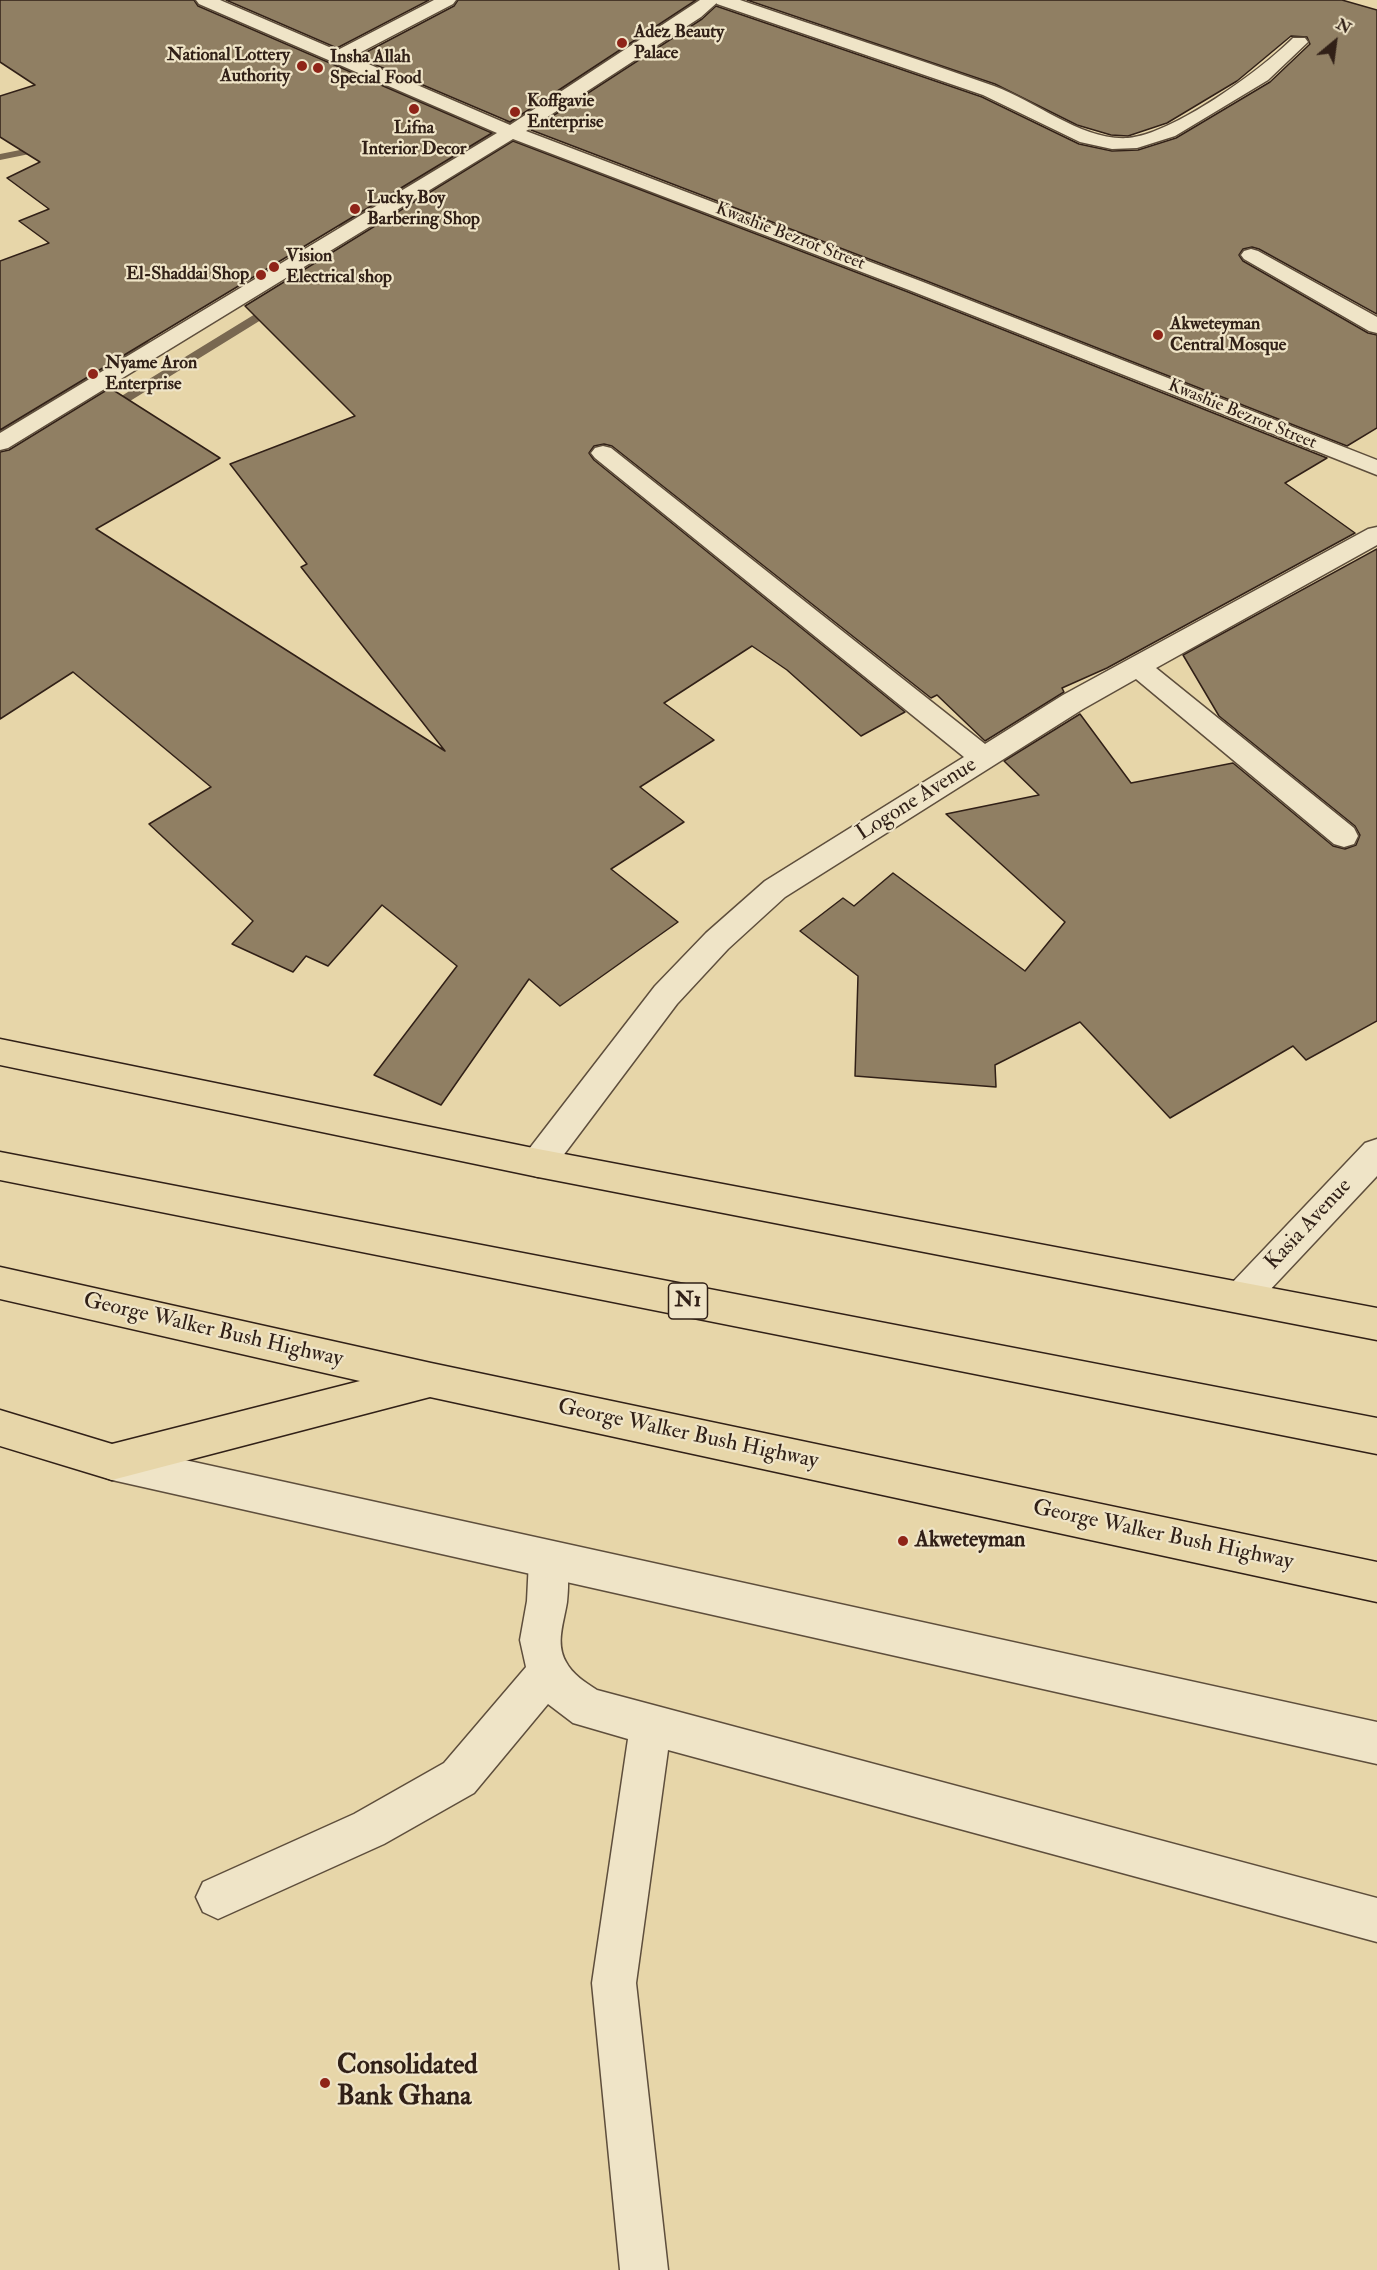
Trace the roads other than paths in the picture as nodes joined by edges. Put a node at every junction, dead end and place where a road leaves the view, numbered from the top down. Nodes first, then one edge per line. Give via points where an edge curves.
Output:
1 (205, 0) edge
2 (447, 0) edge
3 (711, 0) edge
4 (723, 0) edge
5 (1299, 42) dead end
6 (338, 57) junction
7 (511, 132) junction
8 (1251, 255) dead end
9 (1377, 326) edge
10 (0, 443) edge
11 (603, 453) dead end
12 (1377, 468) edge
13 (1377, 535) edge
14 (1138, 667) junction
15 (984, 758) junction
16 (1344, 836) dead end
17 (0, 1052) edge
18 (1377, 1153) edge
19 (538, 1163) junction
20 (0, 1166) edge
21 (0, 1283) edge
22 (1241, 1297) junction
23 (1377, 1324) edge
24 (431, 1380) junction
25 (0, 1428) edge
26 (1377, 1436) edge
27 (112, 1462) junction
28 (548, 1560) junction
29 (1377, 1582) edge
30 (548, 1673) junction
31 (651, 1726) junction
32 (1377, 1743) edge
33 (218, 1897) dead end
34 (1377, 1920) edge
35 (644, 2270) edge

1 - 6 street, Kwashie Bezrot Street
2 - 6 street
3 - 7 street
4 - 5 street via 990,91 1103,144 1158,137 1242,90 1278,65
6 - 7 street, Kwashie Bezrot Street
7 - 10 street
7 - 12 street, Kwashie Bezrot Street
8 - 9 street
11 - 15 street
13 - 14 street, Logone Avenue
14 - 15 street, Logone Avenue
14 - 16 street
15 - 19 street, Logone Avenue via 775,889 725,934 666,995
17 - 19 highway
18 - 22 street, Kasia Avenue
19 - 22 highway
20 - 26 highway, N1
21 - 24 highway, George Walker Bush Highway
22 - 23 highway
24 - 27 highway
24 - 29 highway, George Walker Bush Highway
25 - 27 highway
27 - 28 street
28 - 30 street via 547,1601 540,1640
28 - 32 street
30 - 31 street via 567,1694 588,1708
30 - 33 street via 459,1778 369,1829
31 - 34 street
31 - 35 street via 614,1983

